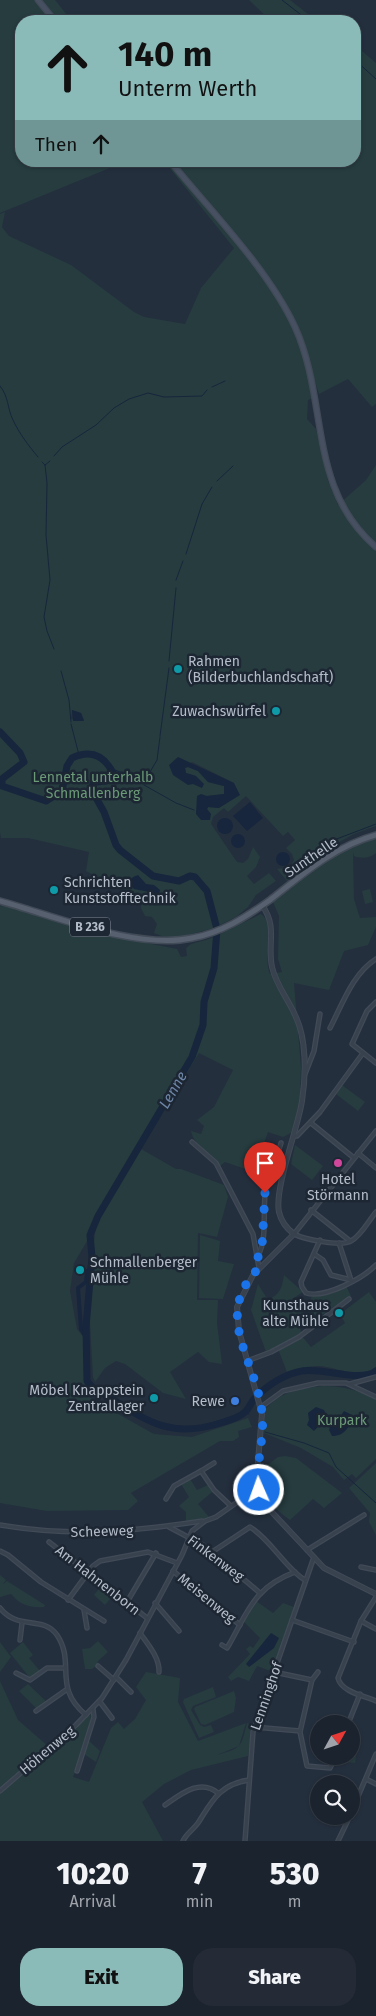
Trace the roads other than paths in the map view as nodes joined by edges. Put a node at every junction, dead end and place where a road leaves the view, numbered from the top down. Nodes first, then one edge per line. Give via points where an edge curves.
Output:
1 (38, 0) edge
2 (50, 15) edge
3 (175, 167) edge
4 (376, 547) edge
5 (376, 835) edge
6 (0, 901) edge
7 (262, 905) junction
8 (376, 959) edge
9 (376, 1002) edge
10 (320, 1014) dead end
11 (330, 1028) dead end
12 (363, 1053) junction
13 (376, 1063) edge
14 (304, 1077) junction
15 (311, 1124) junction
16 (376, 1131) edge
17 (294, 1136) junction
18 (192, 1142) dead end
19 (282, 1143) dead end
20 (358, 1153) junction
21 (354, 1158) junction
22 (376, 1168) edge
23 (311, 1210) junction
24 (376, 1212) edge
25 (294, 1234) junction
26 (320, 1240) junction
27 (350, 1242) junction
28 (339, 1243) junction
29 (314, 1254) junction
30 (258, 1256) junction
31 (376, 1265) edge
32 (259, 1268) junction
33 (351, 1280) junction
34 (349, 1299) dead end
35 (247, 1361) junction
36 (376, 1377) edge
37 (350, 1384) junction
38 (376, 1397) edge
39 (261, 1405) junction
40 (214, 1464) dead end
41 (201, 1471) junction
42 (259, 1490) junction
43 (166, 1499) dead end
44 (231, 1506) junction
45 (364, 1515) dead end
46 (205, 1521) junction
47 (0, 1525) edge
48 (169, 1526) junction
49 (189, 1536) junction
50 (50, 1542) dead end
51 (308, 1550) junction
52 (0, 1551) edge
53 (212, 1552) junction
54 (156, 1553) junction
55 (314, 1557) junction
56 (177, 1563) junction
57 (361, 1568) dead end
58 (173, 1570) junction
59 (376, 1570) edge
60 (90, 1572) junction
61 (295, 1572) junction
62 (305, 1580) junction
63 (260, 1593) junction
64 (376, 1595) edge
65 (68, 1600) junction
66 (127, 1602) junction
67 (155, 1603) junction
68 (0, 1608) edge
69 (84, 1609) junction
70 (147, 1618) junction
71 (292, 1620) junction
72 (104, 1621) dead end
73 (361, 1621) junction
74 (22, 1623) junction
75 (240, 1625) junction
76 (87, 1628) dead end
77 (376, 1629) edge
78 (180, 1631) dead end
79 (140, 1633) junction
80 (20, 1640) dead end
81 (354, 1642) junction
82 (222, 1645) dead end
83 (98, 1666) dead end
84 (65, 1668) junction
85 (158, 1672) dead end
86 (274, 1672) junction
87 (318, 1672) dead end
88 (16, 1673) dead end
89 (115, 1678) junction
90 (312, 1680) junction
91 (66, 1690) junction
92 (131, 1692) dead end
93 (360, 1694) junction
94 (376, 1701) edge
95 (100, 1702) junction
96 (93, 1709) junction
97 (36, 1711) dead end
98 (352, 1715) edge
99 (86, 1716) junction
100 (112, 1718) dead end
101 (254, 1727) junction
102 (300, 1731) junction
103 (376, 1754) edge
104 (332, 1765) edge
105 (77, 1772) dead end
106 (366, 1779) junction
107 (249, 1780) junction
108 (376, 1784) edge
109 (0, 1791) edge
110 (218, 1793) junction
111 (360, 1793) edge
112 (165, 1805) dead end
113 (346, 1825) edge
114 (183, 1841) edge
115 (245, 1841) edge
116 (338, 1841) edge

1 - 2 main road
3 - 4 main road via 269,282 288,313 307,360 327,468 338,497 353,522
5 - 7 main road, Sunthelle / B 236 via 331,854
6 - 7 main road, B 236 via 121,935 151,940 182,940 209,934
7 - 14 street via 272,924 274,974 300,1029
8 - 11 street via 351,987
9 - 12 street via 367,1012 352,1044
10 - 14 street via 314,1051
12 - 13 street
12 - 15 street
14 - 17 street
15 - 17 street
15 - 21 street
16 - 20 street
17 - 25 street via 278,1202 282,1221
18 - 30 street via 216,1163 251,1231
19 - 30 street via 265,1188 262,1247
20 - 21 street
20 - 22 street
21 - 23 street
23 - 25 street
23 - 27 street
24 - 27 street
25 - 26 street
25 - 32 street
26 - 28 street
26 - 29 street
27 - 28 street
28 - 33 street
29 - 33 street via 323,1260 331,1275
29 - 33 street via 301,1282 304,1292 315,1294 336,1289
30 - 32 street
31 - 33 street
32 - 35 street via 243,1291 237,1310
34 - 35 street via 298,1337
35 - 39 street
36 - 37 street
37 - 38 street
37 - 39 street via 330,1382 292,1388
39 - 42 street
40 - 41 street
41 - 43 street via 174,1486
41 - 44 street
42 - 44 street, Höhenweg
42 - 51 street via 269,1509
44 - 46 street, Höhenweg
45 - 51 street
46 - 48 street, Scheeweg
46 - 49 street, Höhenweg
47 - 48 street, Scheeweg via 94,1534
48 - 49 street, Finkenweg
49 - 53 street, Finkenweg
49 - 56 street, Höhenweg
50 - 60 street, Am Hahnenborn
51 - 55 street
52 - 65 street
53 - 61 street via 250,1527
53 - 63 street, Finkenweg
54 - 56 street
54 - 60 street via 145,1552 100,1561
54 - 66 street
55 - 62 street, Lenninghof
55 - 64 street via 332,1573
56 - 58 street, Höhenweg
57 - 59 street
58 - 67 street, Höhenweg
58 - 75 street, Meisenweg
60 - 65 street
60 - 66 street, Am Hahnenborn
61 - 62 street
61 - 63 street
62 - 71 street, Lenninghof
63 - 75 street
64 - 73 street
65 - 69 street
66 - 70 street, Am Hahnenborn
67 - 70 street, Höhenweg
67 - 78 street
68 - 74 street
69 - 72 street
69 - 76 street
70 - 79 street, Höhenweg
71 - 81 street
71 - 86 street, Lenninghof
73 - 77 street
73 - 81 street
74 - 80 street
74 - 84 street via 40,1624 53,1630 63,1648
75 - 82 street via 227,1648
79 - 85 street via 153,1653
79 - 89 street, Höhenweg
81 - 93 street via 338,1681 344,1688
83 - 89 street
84 - 88 street via 46,1668 30,1680
84 - 91 street
86 - 90 street
86 - 101 street, Lenninghof
87 - 90 street
89 - 92 street
89 - 95 street, Höhenweg
90 - 102 street
91 - 97 street
91 - 99 street
93 - 94 street
93 - 98 street
95 - 96 street, Höhenweg
95 - 100 street
96 - 99 street, Höhenweg
96 - 105 street, Höhenweg via 94,1717
99 - 109 street, Höhenweg
101 - 102 street
101 - 107 street, Lenninghof
102 - 104 street via 308,1767 330,1768
103 - 106 street
106 - 108 street
106 - 111 street
107 - 110 street via 235,1783
107 - 115 street, Lenninghof
110 - 112 street via 199,1786
110 - 114 street
113 - 116 street

